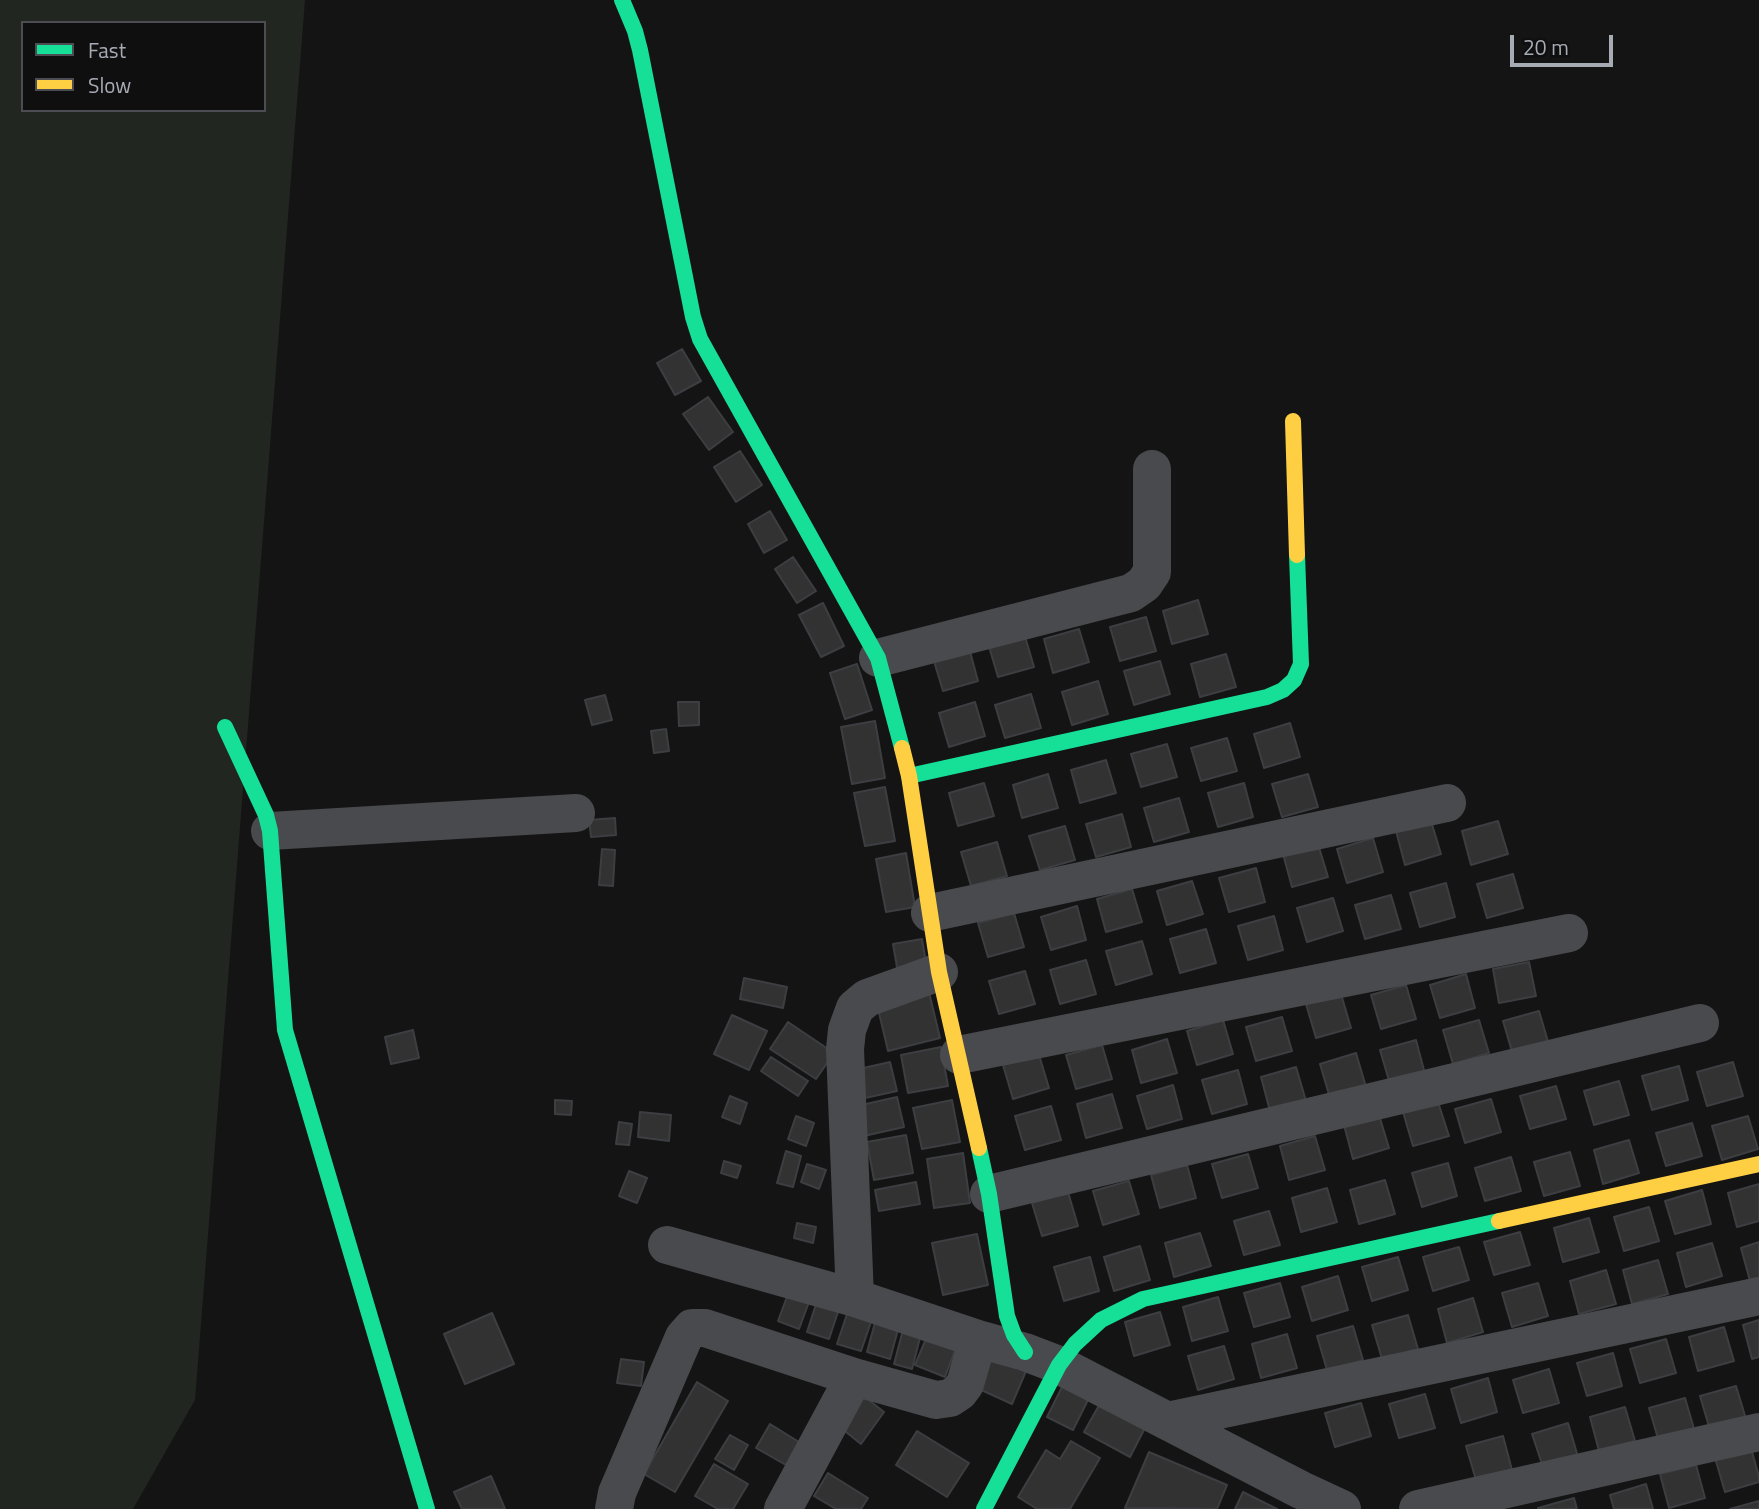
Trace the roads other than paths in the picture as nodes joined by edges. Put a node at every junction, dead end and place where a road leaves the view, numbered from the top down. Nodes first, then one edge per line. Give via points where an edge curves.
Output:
1 (622, 0) edge
2 (1293, 421) dead end
3 (1152, 469) dead end
4 (877, 658) junction
5 (225, 727) dead end
6 (909, 776) junction
7 (1447, 803) dead end
8 (576, 813) dead end
9 (270, 831) junction
10 (930, 913) junction
11 (1569, 933) dead end
12 (939, 972) junction
13 (1700, 1023) dead end
14 (959, 1055) junction
15 (1759, 1164) edge
16 (989, 1194) junction
17 (667, 1245) dead end
18 (1759, 1296) edge
19 (855, 1298) junction
20 (978, 1339) junction
21 (1042, 1358) junction
22 (854, 1377) junction
23 (1167, 1421) junction
24 (1759, 1432) edge
25 (1488, 1501) edge
26 (427, 1509) edge
27 (614, 1509) edge
28 (783, 1509) edge
29 (984, 1509) edge
30 (1342, 1509) edge
31 (1418, 1509) edge

1 - 4 street via 640,50 690,304 701,339
2 - 6 street via 1301,664 1289,685 1267,697
3 - 4 street via 1152,572 1131,593
4 - 6 street
5 - 9 street
6 - 10 street
7 - 10 street
8 - 9 street
9 - 26 street via 285,1030
10 - 12 street
11 - 14 street
12 - 14 street
12 - 19 street via 867,998 855,1009 847,1030
13 - 16 street
14 - 16 street
15 - 21 street via 1143,1299 1101,1320 1074,1345
16 - 21 street via 1007,1316 1014,1335
17 - 19 street
18 - 23 street
19 - 20 street
20 - 21 street
20 - 22 street via 965,1384 950,1398 936,1400
21 - 23 street
21 - 29 street
22 - 27 street via 705,1328 692,1328 684,1336
22 - 28 street
23 - 30 street
24 - 25 street
25 - 31 street

